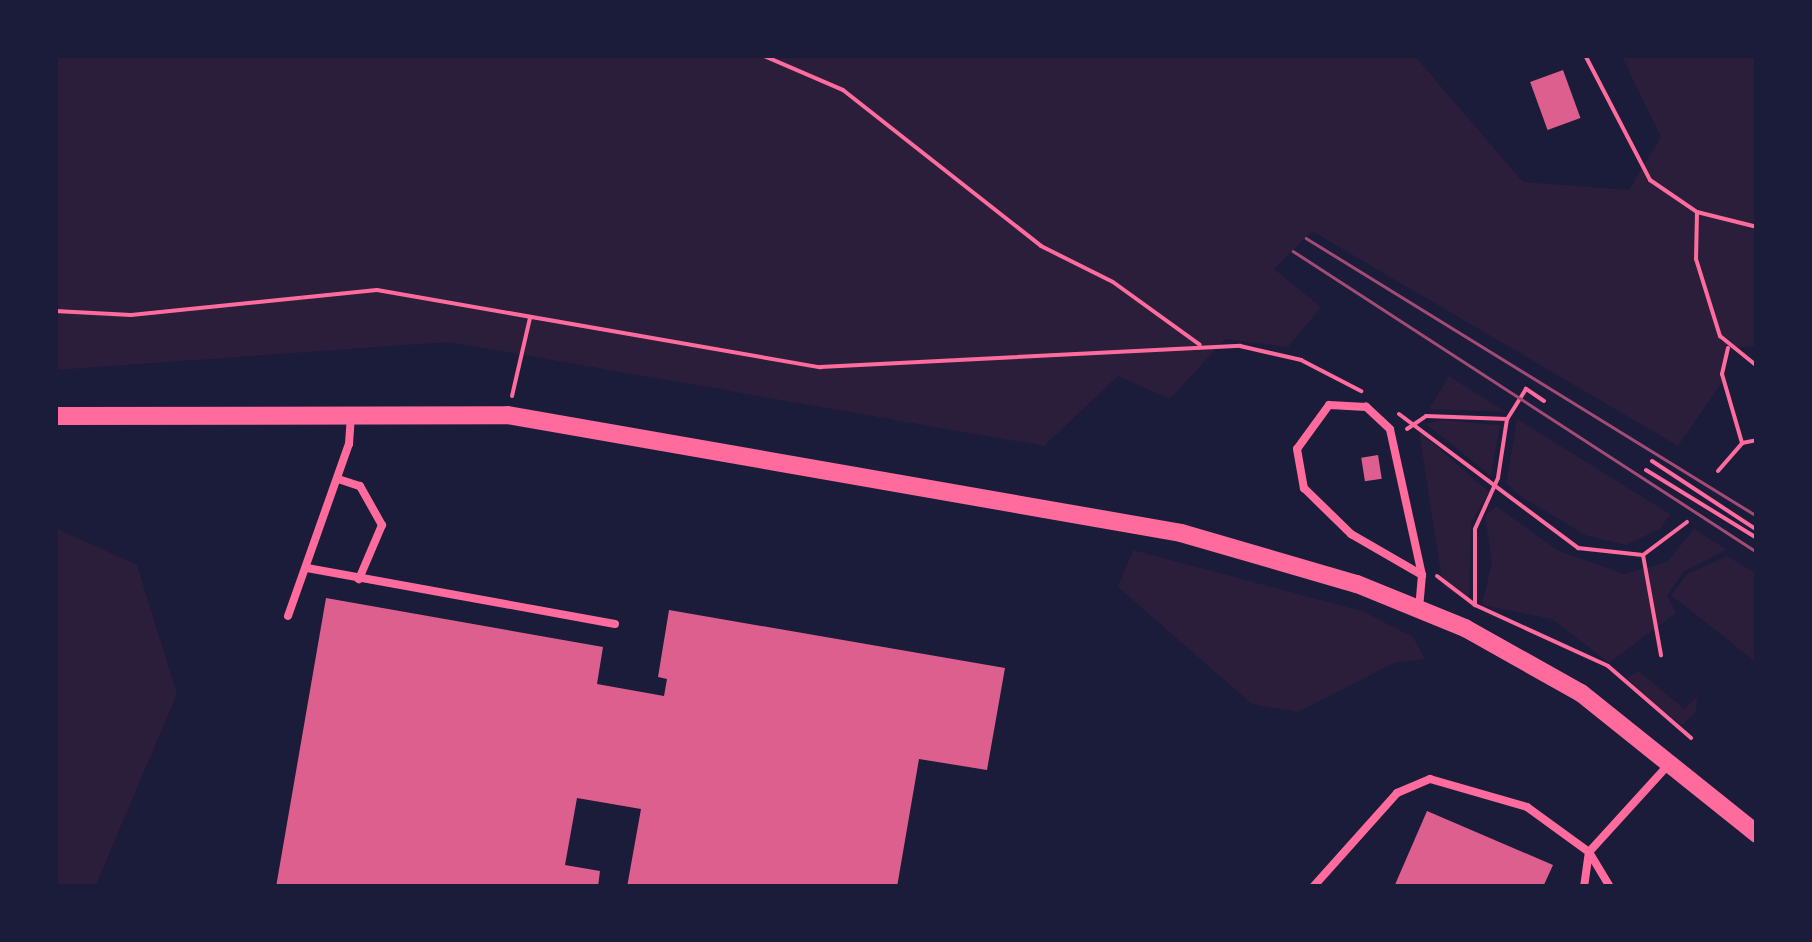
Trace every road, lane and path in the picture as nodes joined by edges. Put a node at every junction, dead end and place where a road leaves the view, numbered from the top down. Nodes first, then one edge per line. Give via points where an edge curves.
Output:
1 (762, 55) edge
2 (1585, 55) edge
3 (1698, 212) junction
4 (1757, 227) edge
5 (55, 311) edge
6 (530, 318) junction
7 (1728, 348) junction
8 (1757, 366) edge
9 (1544, 401) dead end
10 (351, 409) junction
11 (508, 415) junction
12 (55, 416) edge
13 (1507, 419) junction
14 (1407, 434) dead end
15 (1757, 440) edge
16 (1742, 442) junction
17 (1652, 462) dead end
18 (1646, 470) dead end
19 (1718, 471) dead end
20 (338, 480) junction
21 (1495, 489) junction
22 (1687, 522) dead end
23 (1757, 530) edge
24 (1757, 538) edge
25 (1644, 555) junction
26 (1434, 560) dead end
27 (307, 568) junction
28 (1422, 575) junction
29 (359, 579) junction
30 (1475, 605) junction
31 (1419, 609) junction
32 (288, 616) dead end
33 (615, 624) dead end
34 (1661, 655) dead end
35 (1690, 738) dead end
36 (1672, 761) junction
37 (1757, 834) edge
38 (1589, 852) junction
39 (1314, 887) edge
40 (1584, 887) edge
41 (1610, 887) edge

1 - 6 path via 843,90 1016,228 1200,346 944,368 820,367
2 - 3 path via 1632,158
3 - 4 path
3 - 7 path via 1696,259
5 - 6 path via 131,315 377,290
6 - 11 path
7 - 8 path
7 - 16 path via 1722,374
9 - 13 path via 1526,389
10 - 11 street
10 - 12 street
10 - 20 lane
11 - 31 street via 1182,533
13 - 14 path via 1426,416
13 - 21 path
15 - 16 path
16 - 19 path
17 - 23 path
18 - 24 path
20 - 27 lane
20 - 29 lane via 360,486 382,525
21 - 25 path via 1578,548
21 - 30 path via 1475,529
22 - 25 path
25 - 34 path
26 - 30 path via 1442,586
27 - 29 lane
27 - 32 lane
28 - 28 lane via 1364,544 1304,488 1297,450 1329,405 1366,407 1390,428
28 - 31 lane
29 - 33 lane
30 - 35 path via 1608,666
31 - 36 street via 1581,693
36 - 37 street
36 - 38 lane
38 - 39 lane via 1527,807 1430,780 1396,793
38 - 40 lane
38 - 41 lane

